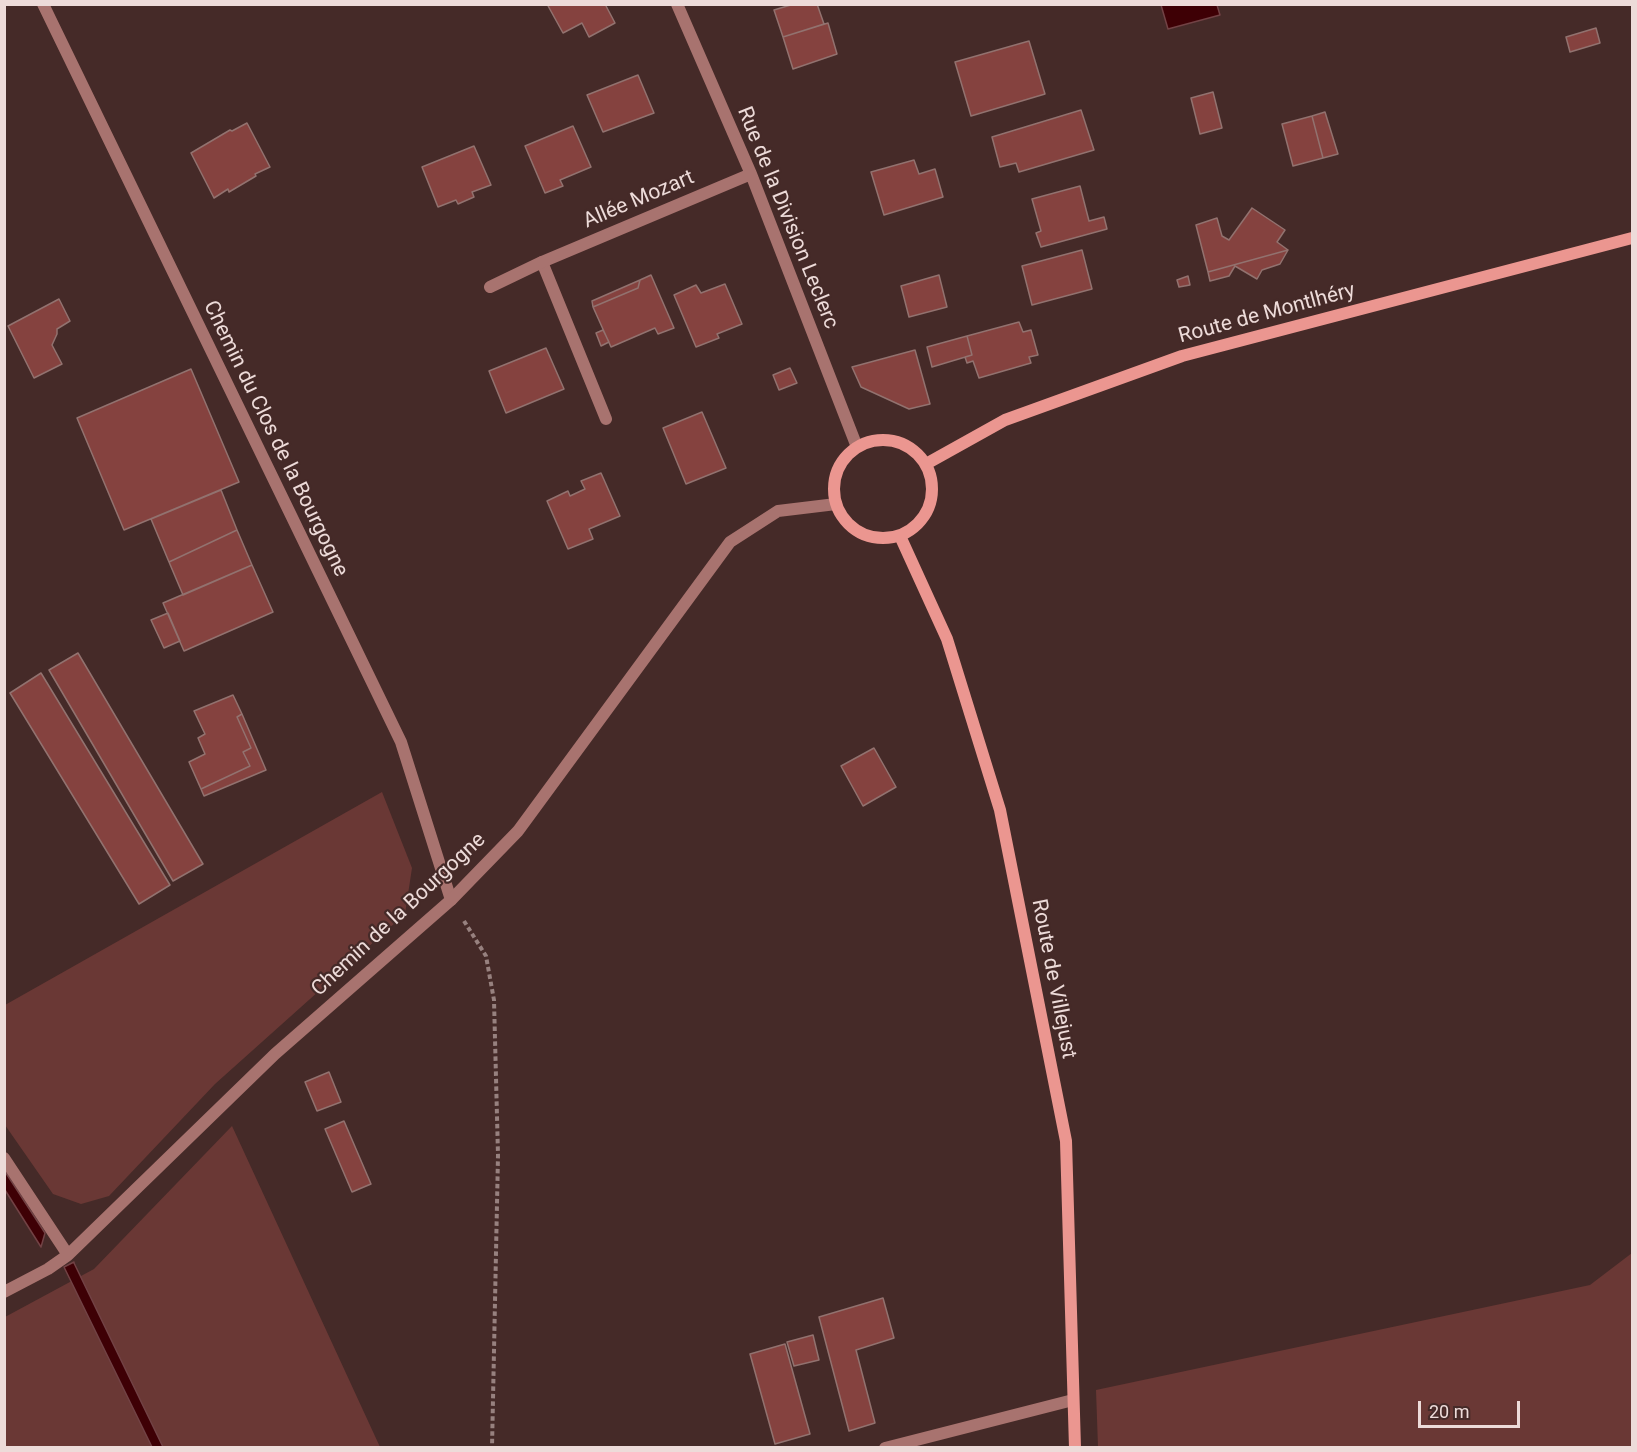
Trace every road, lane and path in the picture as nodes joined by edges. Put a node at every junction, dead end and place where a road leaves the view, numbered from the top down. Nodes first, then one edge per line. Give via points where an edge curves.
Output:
1 (43, 4) edge
2 (677, 4) edge
3 (751, 174) junction
4 (1632, 238) edge
5 (542, 262) junction
6 (489, 287) dead end
7 (606, 419) dead end
8 (857, 447) junction
9 (926, 464) junction
10 (836, 504) junction
11 (900, 536) junction
12 (451, 900) junction
13 (4, 1158) edge
14 (68, 1254) junction
15 (4, 1292) edge
16 (1073, 1401) junction
17 (492, 1448) edge
18 (885, 1448) edge
19 (1075, 1448) edge

1 - 12 street, Chemin du Clos de la Bourgogne via 401,742
2 - 3 street, Rue de la Division Leclerc
3 - 5 street, Allée Mozart
3 - 8 street, Rue de la Division Leclerc
4 - 9 main road, Route de Montlhéry via 1182,356 1005,420
5 - 6 street, Allée Mozart
5 - 7 street
8 - 9 main road via 871,441 894,441 910,448
8 - 10 main road via 836,473
9 - 11 main road via 932,500 924,516
10 - 11 main road via 845,521 865,535
10 - 12 street, Chemin de la Bourgogne via 778,511 730,542 518,831
11 - 16 main road, Route de Villejust via 947,639 1000,810 1065,1141
12 - 14 street, Chemin de la Bourgogne via 275,1054
12 - 17 path via 486,956 494,1000 498,1155
13 - 14 street
14 - 15 street, Chemin de la Bourgogne
16 - 18 street
16 - 19 main road, Route de Villejust

